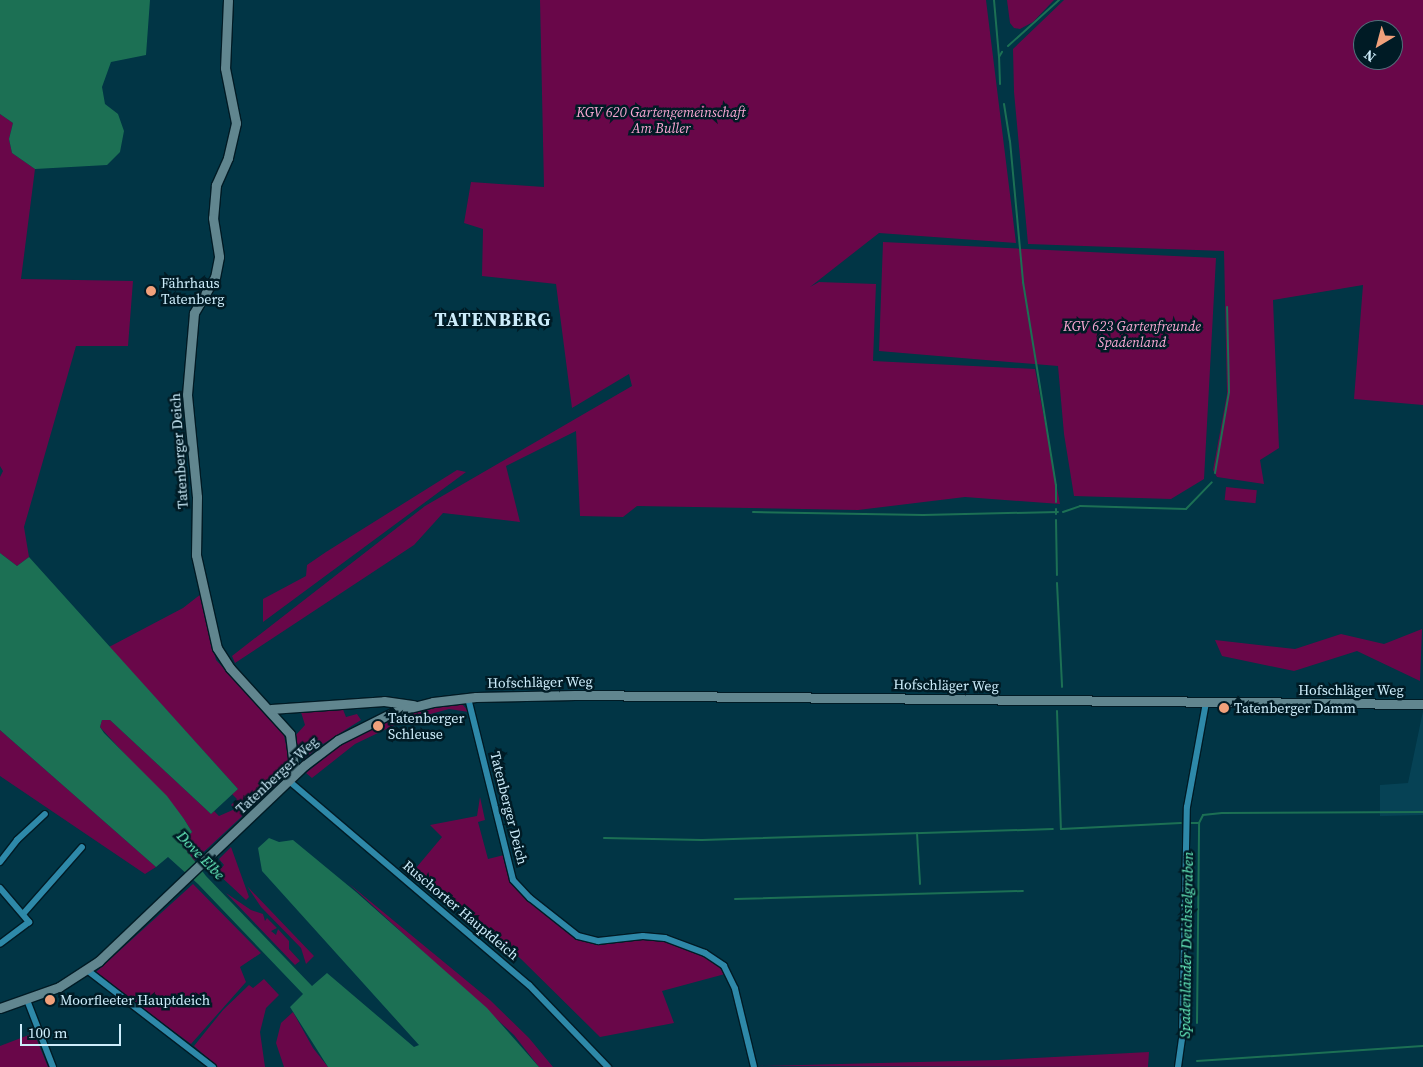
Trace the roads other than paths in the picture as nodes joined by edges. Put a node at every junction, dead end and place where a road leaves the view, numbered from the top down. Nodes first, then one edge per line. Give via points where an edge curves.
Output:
1 (228, 0) edge
2 (468, 698) junction
3 (1206, 702) junction
4 (1423, 704) edge
5 (417, 706) junction
6 (270, 709) junction
7 (289, 781) junction
8 (45, 814) dead end
9 (82, 847) dead end
10 (0, 862) edge
11 (0, 888) edge
12 (23, 914) junction
13 (0, 944) edge
14 (87, 970) junction
15 (27, 1000) junction
16 (0, 1008) edge
17 (53, 1067) edge
18 (213, 1067) edge
19 (608, 1067) edge
20 (754, 1067) edge
21 (1178, 1067) edge

1 - 6 street, Tatenberger Deich via 225,68 236,123 228,158 216,184 213,218 218,262 215,277 194,313 187,395 189,444 197,497 196,555 217,648 230,668
2 - 3 street, Hofschläger Weg via 575,695
2 - 5 street, Tatenberger Weg
2 - 20 street, Tatenberger Deich via 513,880 530,898 578,936 598,942 643,936 665,938 705,953 724,966 735,989
3 - 4 street, Hofschläger Weg
3 - 21 street via 1187,807 1182,1039
5 - 6 street via 384,701
5 - 7 street, Tatenberger Weg via 394,712 348,733
6 - 7 street, Tatenberger Deich via 285,725 293,743 294,765
7 - 14 street, Tatenberger Weg
7 - 19 street, Ruschorter Hauptdeich via 529,985
8 - 10 street via 17,840
9 - 12 street
11 - 12 street
12 - 13 street via 29,922
14 - 15 street
14 - 18 street
15 - 16 street
15 - 17 street

